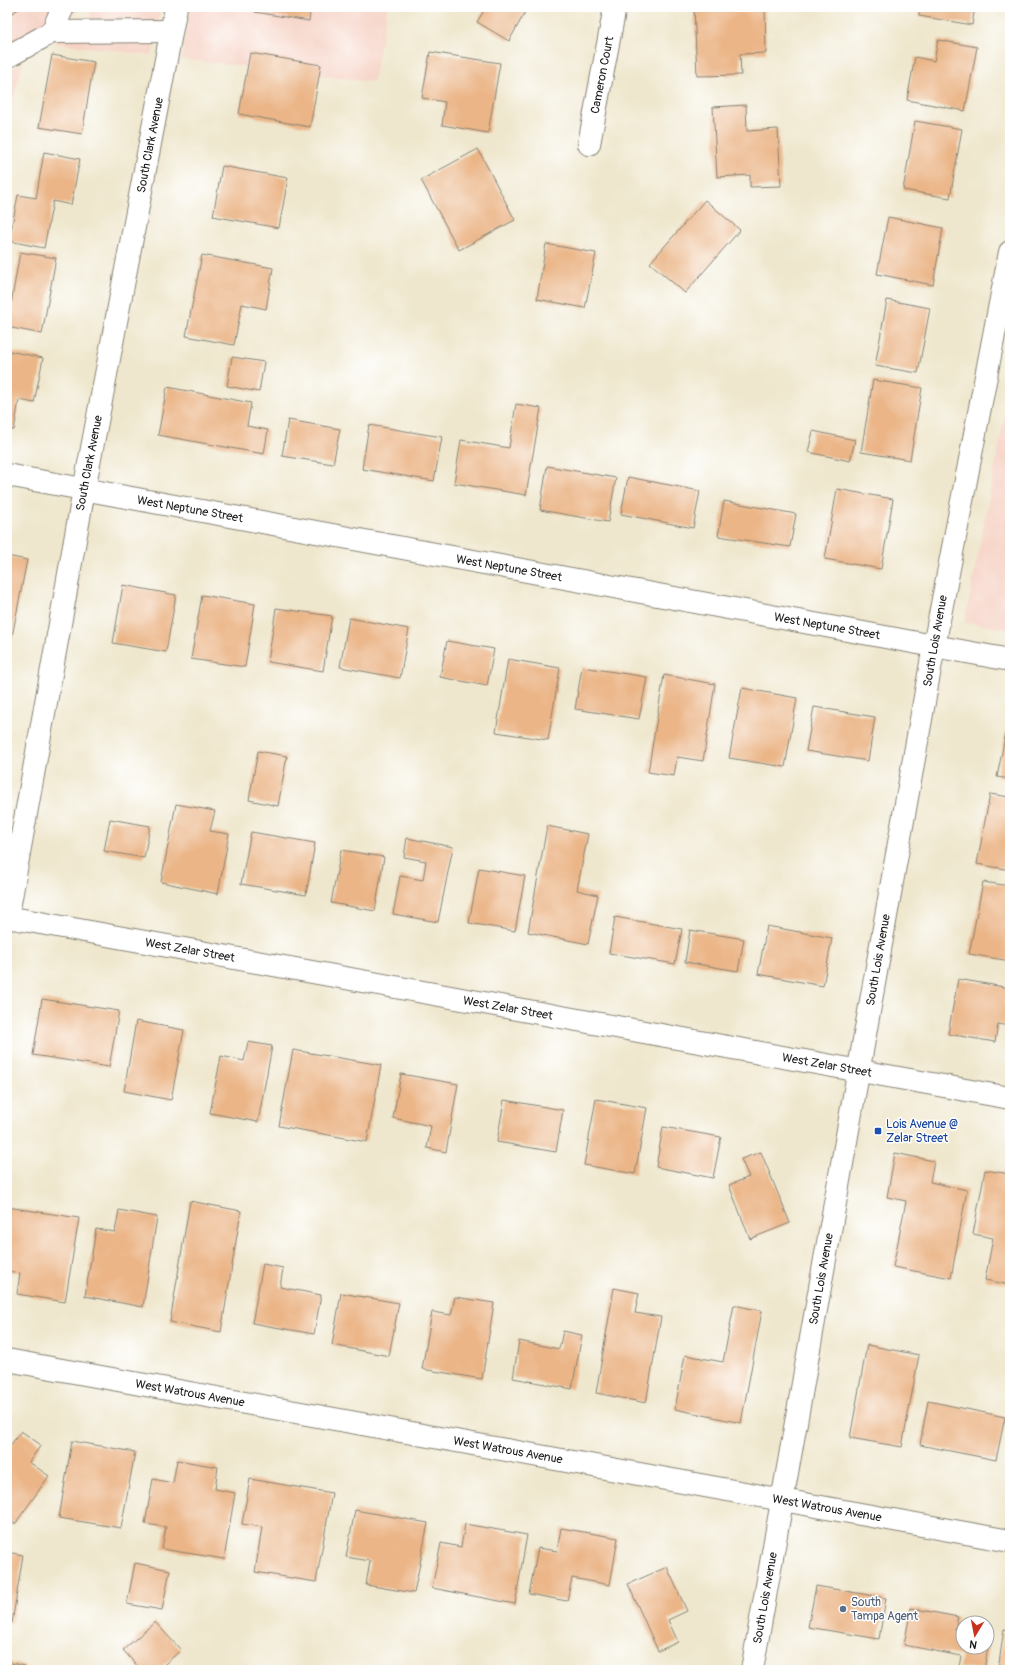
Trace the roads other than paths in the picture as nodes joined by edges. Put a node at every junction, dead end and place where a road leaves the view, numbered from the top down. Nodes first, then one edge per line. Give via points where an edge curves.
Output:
1 (63, 7) edge
2 (176, 7) edge
3 (615, 7) edge
4 (52, 32) junction
5 (171, 32) junction
6 (7, 57) edge
7 (589, 144) dead end
8 (1010, 252) edge
9 (1002, 331) edge
10 (7, 475) edge
11 (84, 490) junction
12 (934, 646) junction
13 (1010, 660) edge
14 (7, 918) edge
15 (858, 1071) junction
16 (1010, 1098) edge
17 (7, 1360) edge
18 (782, 1500) junction
19 (1010, 1540) edge
20 (752, 1670) edge

1 - 4 street
2 - 5 street, South Clark Avenue
3 - 7 street, Cameron Court
4 - 5 street
4 - 6 street
5 - 11 street, South Clark Avenue
8 - 9 street, South Lois Avenue
9 - 12 street, South Lois Avenue
10 - 11 street, West Neptune Street
11 - 12 street, West Neptune Street
11 - 14 street, South Clark Avenue
12 - 13 street, West Neptune Street
12 - 15 street, South Lois Avenue
14 - 15 street, West Zelar Street
15 - 16 street, West Zelar Street
15 - 18 street, South Lois Avenue
17 - 18 street, West Watrous Avenue
18 - 19 street, West Watrous Avenue
18 - 20 street, South Lois Avenue

